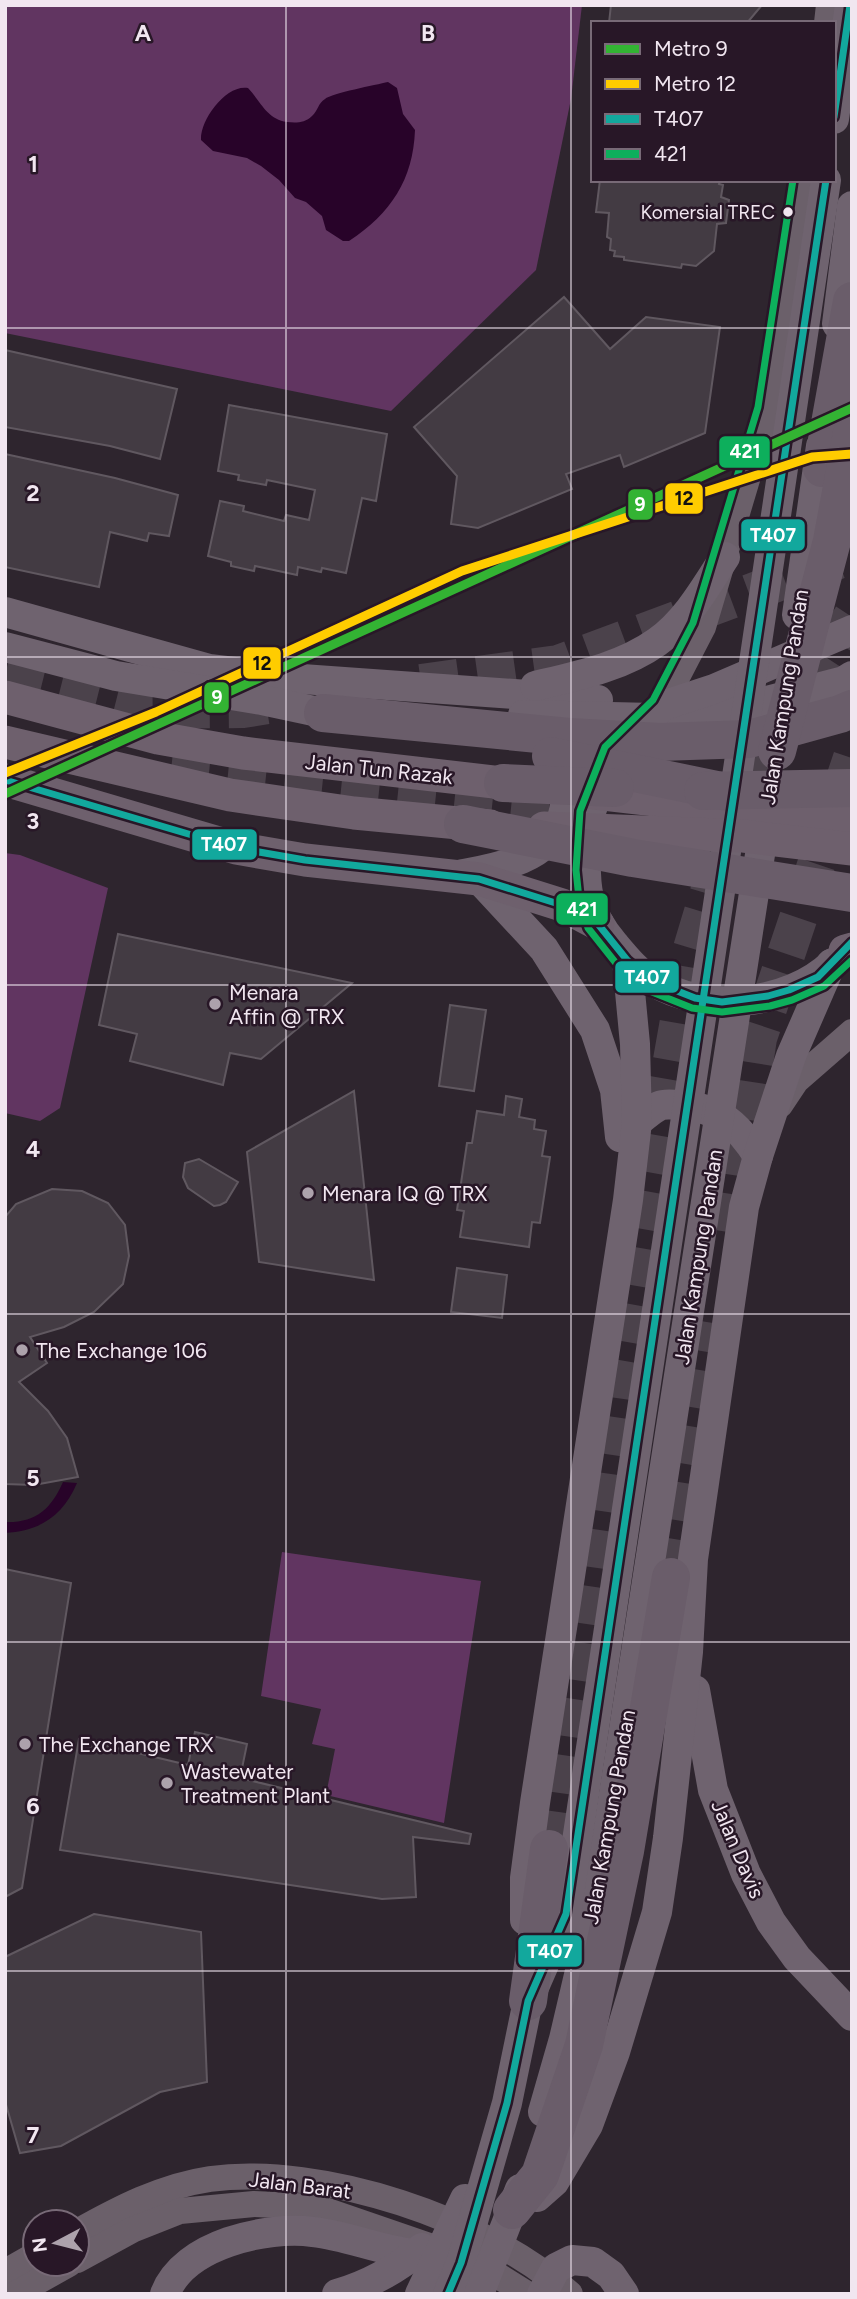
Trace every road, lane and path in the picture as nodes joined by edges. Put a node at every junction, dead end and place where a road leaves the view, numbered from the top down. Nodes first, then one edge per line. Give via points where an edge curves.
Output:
1 (850, 5) edge
2 (836, 105) edge
3 (804, 182) edge
4 (826, 182) edge
5 (852, 206) edge
6 (852, 301) edge
7 (852, 433) edge
8 (809, 537) junction
9 (725, 557) junction
10 (5, 612) edge
11 (852, 631) edge
12 (5, 647) edge
13 (852, 676) edge
14 (499, 691) junction
15 (5, 697) edge
16 (663, 706) junction
17 (852, 709) edge
18 (323, 713) junction
19 (5, 742) edge
20 (762, 748) junction
21 (543, 754) junction
22 (5, 780) edge
23 (503, 783) joint
24 (850, 797) edge
25 (743, 813) junction
26 (464, 824) junction
27 (852, 849) edge
28 (470, 877) junction
29 (852, 892) edge
30 (598, 924) junction
31 (845, 952) edge
32 (627, 960) junction
33 (852, 1031) edge
34 (770, 1119) junction
35 (637, 1122) junction
36 (758, 1156) junction
37 (628, 1200) junction
38 (671, 1577) tunnel mouth
39 (688, 1652) junction
40 (549, 1849) tunnel mouth
41 (528, 2001) junction
42 (852, 2016) edge
43 (507, 2103) junction
44 (478, 2171) junction
45 (512, 2210) junction
46 (91, 2224) edge
47 (480, 2249) junction
48 (91, 2252) edge
49 (21, 2263) edge
50 (5, 2272) edge
51 (44, 2278) edge
52 (15, 2294) edge
53 (165, 2294) edge
54 (337, 2294) edge
55 (420, 2294) edge
56 (448, 2294) edge
57 (479, 2294) edge
58 (527, 2294) edge
59 (542, 2294) edge
60 (570, 2294) edge
61 (624, 2294) edge

1 - 2 main road
3 - 9 street via 773,386
4 - 41 main road, Jalan Kampung Pandan via 566,1914
5 - 8 main road, Jalan Kampung Pandan
6 - 8 highway
7 - 20 highway via 832,541
8 - 20 main road, Jalan Kampung Pandan
9 - 14 main road via 691,608 659,641 620,663
9 - 16 street via 703,627
10 - 14 main road via 209,669
11 - 16 main road
12 - 18 main road via 116,676
13 - 18 main road via 698,719 550,717 383,705
14 - 16 main road
14 - 28 main road via 558,729 572,762 561,823 540,850
15 - 23 main road, Jalan Tun Razak via 158,738 243,753
16 - 30 main road via 614,752 590,814 586,869
17 - 20 highway
18 - 20 highway via 569,737
18 - 21 highway via 407,738
19 - 26 main road via 230,795
20 - 21 highway
20 - 45 main road, Jalan Kampung Pandan via 599,1890 564,2039
21 - 25 highway
22 - 28 main road via 236,848
23 - 25 highway
24 - 25 highway
25 - 26 main road
25 - 27 main road
26 - 29 highway via 633,858
28 - 30 main road via 562,905
28 - 37 main road via 544,949 595,1030 615,1090
30 - 32 main road
31 - 32 main road via 818,977 789,990 722,1002 660,985
31 - 34 main road via 791,1056
32 - 35 main road
33 - 34 street via 796,1081
34 - 36 main road
35 - 36 main road via 666,1104 693,1106 733,1123
35 - 37 main road
36 - 39 main road via 744,1208 693,1559
37 - 41 main road via 525,1878
38 - 45 highway via 625,1851 584,2045 540,2175
39 - 42 main road, Jalan Davis via 713,1790 746,1874 771,1922 797,1958
39 - 45 main road via 657,1912 615,2052 588,2125 554,2182
40 - 41 highway
41 - 43 main road, Jalan Kampung Pandan
43 - 44 main road
43 - 56 main road, Jalan Kampung Pandan
44 - 54 main road via 421,2248 401,2265
44 - 55 main road
45 - 57 main road, Jalan Kampung Pandan
46 - 47 street, Jalan Barat via 161,2191 209,2179 262,2177 374,2195 442,2218
47 - 48 street, Jalan Barat via 316,2207 254,2204 180,2211
47 - 53 main road via 396,2251 312,2232 262,2233 200,2254
47 - 58 street
47 - 60 street via 529,2262
49 - 50 street
51 - 52 street
59 - 61 main road via 556,2268 572,2260 593,2262 611,2275

